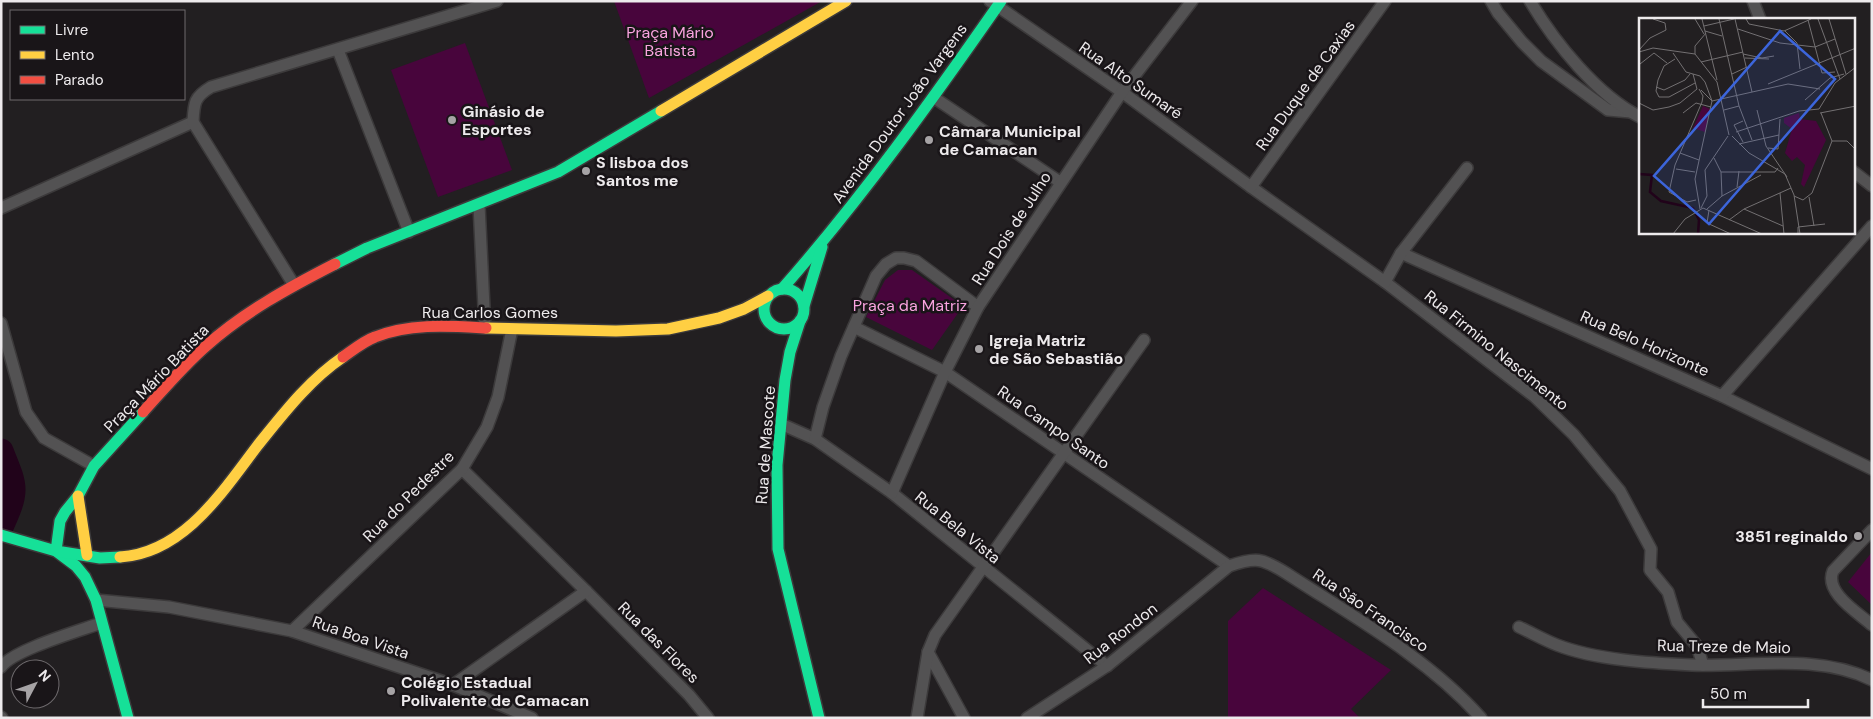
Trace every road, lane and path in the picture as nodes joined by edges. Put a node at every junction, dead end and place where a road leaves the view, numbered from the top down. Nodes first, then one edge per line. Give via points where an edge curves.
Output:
1 (496, 1) edge
2 (846, 1) edge
3 (1192, 1) edge
4 (1385, 1) edge
5 (1491, 1) edge
6 (1530, 1) edge
7 (1753, 1) edge
8 (996, 3) edge
9 (1760, 18) edge
10 (338, 50) junction
11 (1122, 92) junction
12 (933, 97) junction
13 (1636, 115) edge
14 (193, 122) junction
15 (1467, 168) dead end
16 (1856, 174) edge
17 (1060, 182) junction
18 (1872, 186) edge
19 (1251, 187) junction
20 (479, 205) junction
21 (1, 208) edge
22 (1872, 226) edge
23 (410, 232) junction
24 (823, 243) junction
25 (1401, 253) junction
26 (1384, 282) junction
27 (294, 285) junction
28 (782, 289) junction
29 (768, 296) junction
30 (804, 306) junction
31 (978, 306) junction
32 (800, 321) junction
33 (1, 323) edge
34 (854, 327) junction
35 (484, 328) junction
36 (512, 329) junction
37 (1144, 340) dead end
38 (945, 372) junction
39 (1722, 396) junction
40 (781, 424) junction
41 (815, 439) junction
42 (1062, 453) junction
43 (94, 466) junction
44 (462, 469) junction
45 (1872, 470) edge
46 (892, 493) junction
47 (78, 496) junction
48 (1872, 530) edge
49 (1, 535) edge
50 (56, 551) junction
51 (87, 555) junction
52 (1229, 566) junction
53 (982, 568) junction
54 (586, 591) junction
55 (96, 600) junction
56 (101, 623) junction
57 (1872, 625) edge
58 (1519, 627) dead end
59 (292, 631) junction
60 (928, 652) junction
61 (1704, 665) junction
62 (1107, 666) junction
63 (1, 667) edge
64 (1872, 680) edge
65 (453, 685) junction
66 (128, 718) edge
67 (532, 718) edge
68 (708, 718) edge
69 (819, 718) edge
70 (917, 718) edge
71 (964, 718) edge
72 (1027, 718) edge
73 (1481, 718) edge

1 - 10 street
2 - 20 main road, Praça Mário Batista via 558,172
3 - 11 street, Rua Dois de Julho
4 - 19 street, Rua Duque de Caxias
5 - 13 street via 1541,61 1608,110
6 - 13 street via 1557,41 1601,90
7 - 9 street
8 - 11 street, Rua Alto Sumaré
8 - 12 main road, Avenida Doutor João Vargens
10 - 14 street via 211,87 194,103
10 - 23 street
11 - 17 street, Rua Dois de Julho
11 - 19 street, Rua Alto Sumaré
12 - 17 street
12 - 24 main road, Avenida Doutor João Vargens
14 - 21 street
14 - 27 street
15 - 25 street
16 - 18 street
17 - 31 street, Rua Dois de Julho
19 - 26 street, Rua Firmino Nascimento
20 - 23 main road, Praça Mário Batista
20 - 35 street
22 - 39 street
23 - 27 main road, Praça Mário Batista via 367,248
24 - 28 main road, Avenida Doutor João Vargens
24 - 30 main road, Avenida Doutor João Vargens
25 - 26 street
25 - 39 street, Rua Belo Horizonte
26 - 61 street, Rua Firmino Nascimento via 1535,397 1600,464 1640,527 1651,549 1650,570 1668,592 1676,622 1697,646
27 - 43 main road, Praça Mário Batista via 206,346
28 - 29 main road
28 - 30 main road via 796,293
29 - 32 main road via 764,311 772,324 787,328
29 - 36 main road, Rua Carlos Gomes via 728,316 668,330
30 - 32 main road
31 - 34 street via 916,261 896,258 876,276
31 - 38 street, Rua Dois de Julho
32 - 40 main road, Rua de Mascote via 790,352
33 - 43 street via 26,412 33,424 44,438
34 - 38 street, Rua Campo Santo
34 - 41 street via 841,356
35 - 36 main road, Rua Carlos Gomes
35 - 51 main road, Rua Carlos Gomes via 414,328 373,338 342,356 307,387 217,499 192,525 146,551 106,558
36 - 44 street, Rua do Pedestre via 498,397 487,427
37 - 42 street
38 - 42 street, Rua Campo Santo
38 - 46 street, Rua Dois de Julho
39 - 45 street, Rua Belo Horizonte
40 - 41 street, Rua Bela Vista
40 - 69 main road, Rua de Mascote via 777,465 778,549
41 - 46 street, Rua Bela Vista
42 - 52 street, Rua Campo Santo
42 - 53 street
43 - 47 main road, Praça Mário Batista
44 - 54 street, Rua das Flores
44 - 59 street, Rua do Pedestre
46 - 53 street, Rua Bela Vista
47 - 50 main road, Praça Mário Batista via 60,522
47 - 51 main road
48 - 57 street via 1830,577 1838,596
49 - 50 main road
50 - 51 main road, Rua Carlos Gomes
50 - 55 main road via 85,577
52 - 62 street, Rua Rondon
52 - 73 street, Rua São Francisco via 1257,559 1272,564 1409,654
53 - 60 street via 935,635
53 - 62 street, Rua Bela Vista
54 - 65 street
54 - 68 street, Rua das Flores
55 - 56 main road
55 - 59 street, Rua Boa Vista via 168,607
56 - 63 street via 17,654
56 - 66 main road
58 - 61 street, Rua Treze de Maio via 1557,645 1589,654
59 - 65 street, Rua Boa Vista
60 - 70 street
60 - 71 street
61 - 64 street, Rua Treze de Maio via 1804,663 1847,671
62 - 72 street, Rua Rondon
65 - 67 street, Rua Boa Vista

